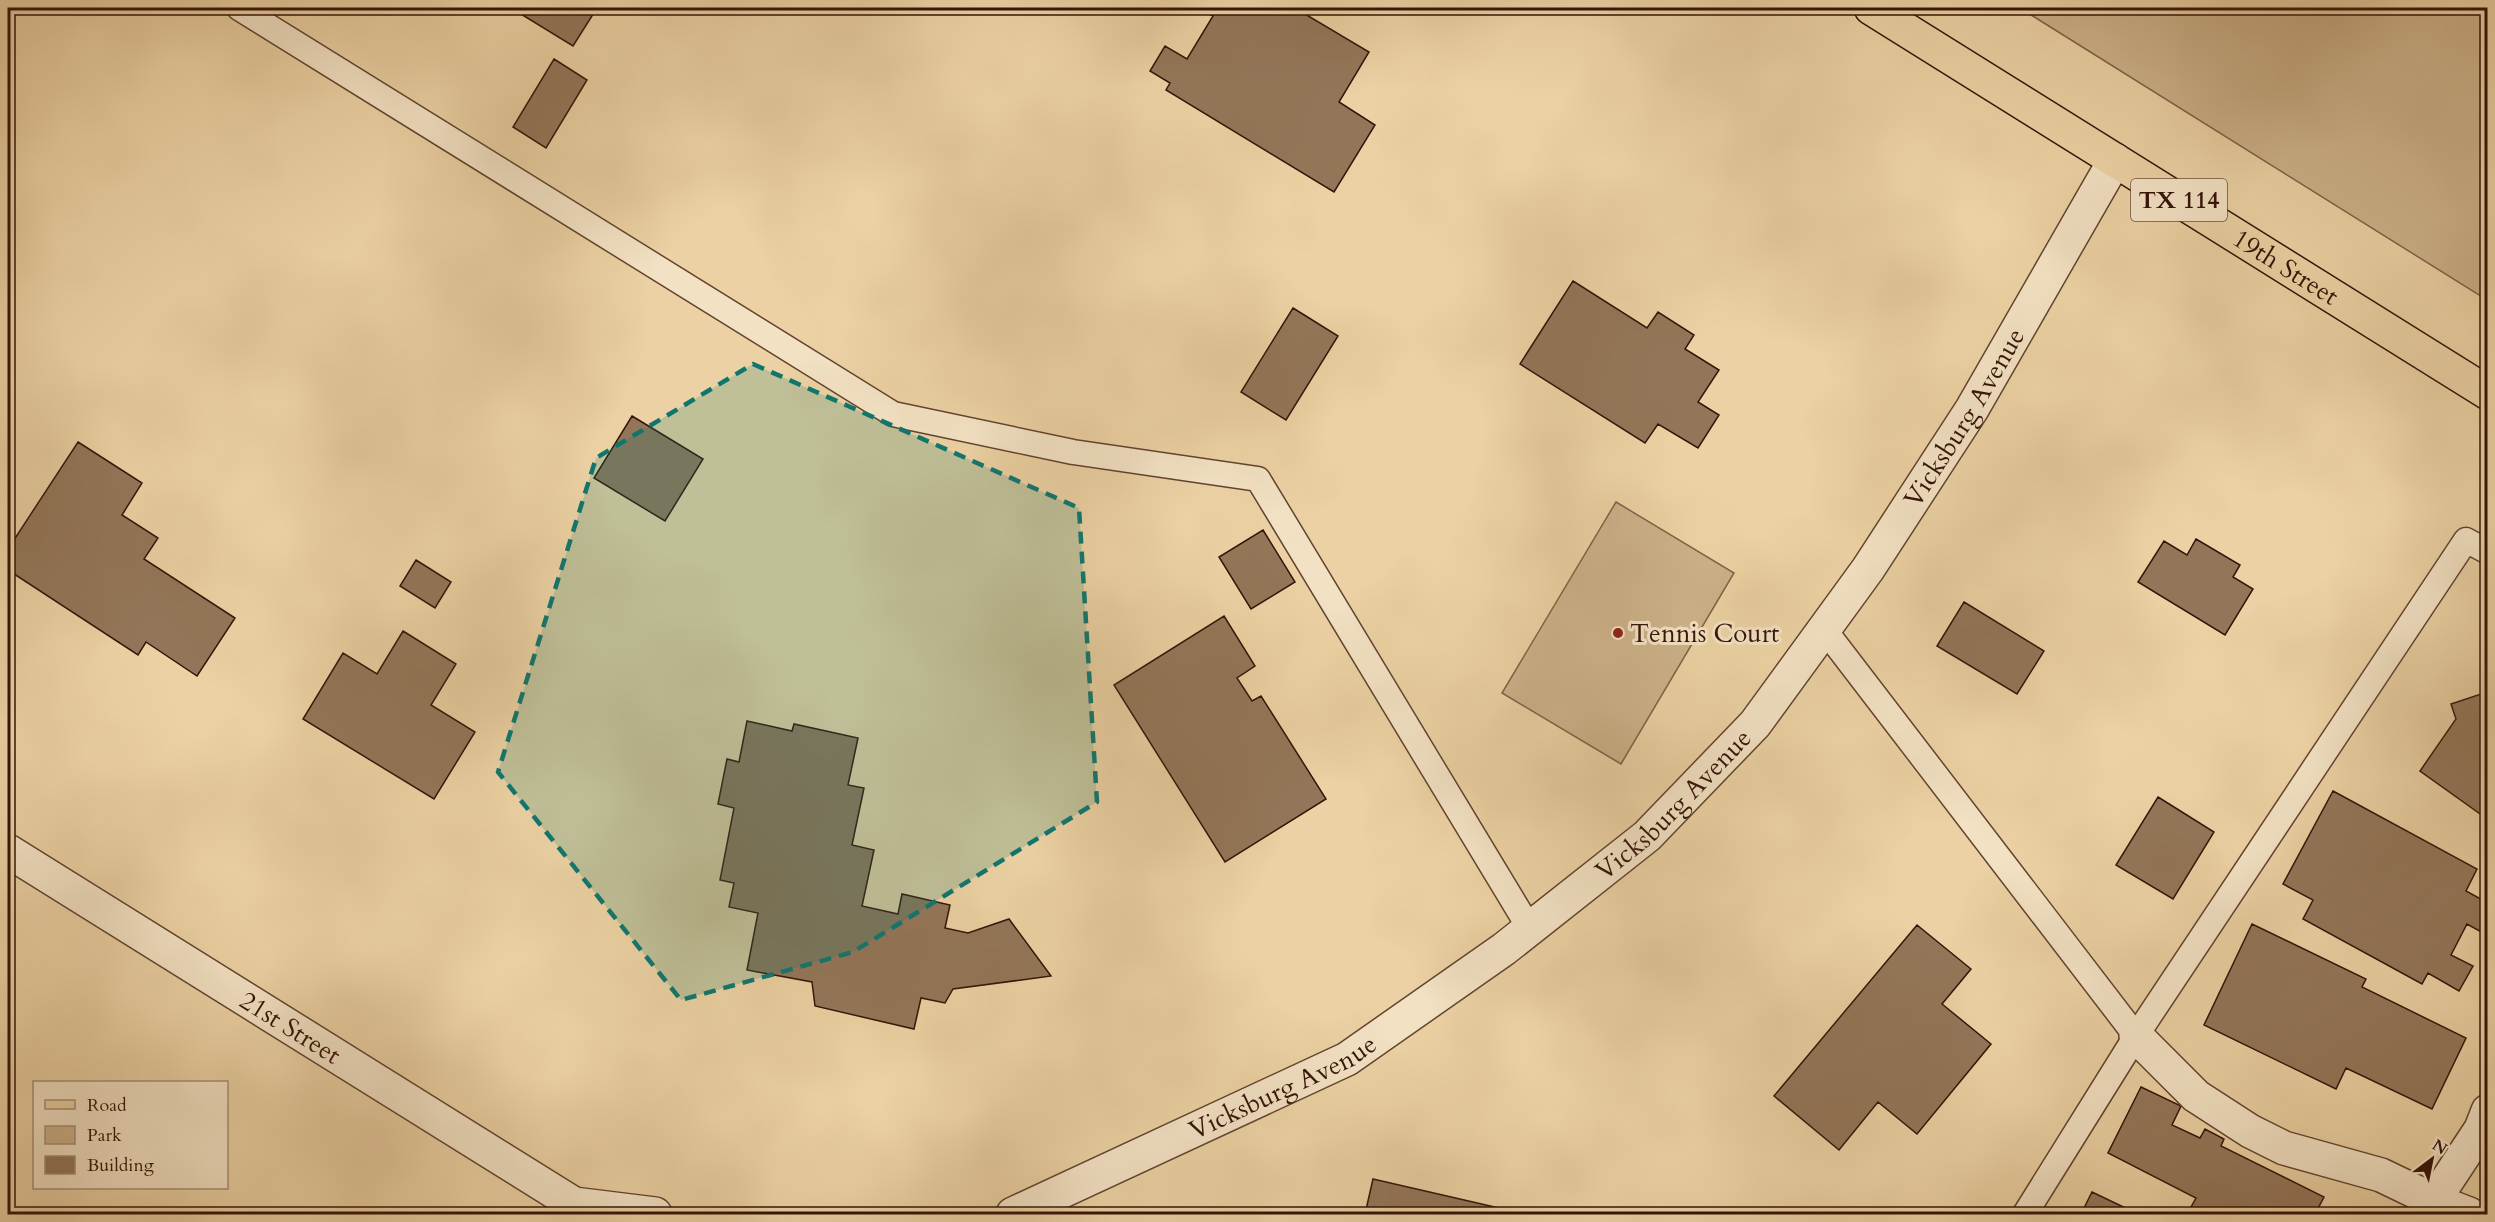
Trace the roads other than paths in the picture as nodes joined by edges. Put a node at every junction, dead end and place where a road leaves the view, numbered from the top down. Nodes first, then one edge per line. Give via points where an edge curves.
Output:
1 (239, 8) edge
2 (1871, 8) edge
3 (2115, 160) junction
4 (2487, 393) edge
5 (2487, 552) edge
6 (1824, 629) junction
7 (8, 850) edge
8 (1530, 929) junction
9 (2136, 1036) junction
10 (2487, 1111) edge
11 (2430, 1208) edge
12 (582, 1209) edge
13 (656, 1215) edge
14 (1013, 1215) edge
15 (2025, 1215) edge
16 (2469, 1215) edge

1 - 8 lane via 893,414 1072,452 1258,479
2 - 3 main road, 19th Street / TX 114
3 - 4 main road, 19th Street / TX 114
3 - 6 street, Vicksburg Avenue via 1972,409 1868,569
5 - 9 lane via 2466,540
6 - 8 street, Vicksburg Avenue via 1755,724 1647,836
6 - 9 lane
7 - 12 street, 21st Street
8 - 14 street, Vicksburg Avenue via 1347,1059
9 - 11 street via 2196,1096 2250,1131 2284,1148 2381,1175
9 - 15 lane
10 - 11 street via 2481,1128
11 - 16 street
12 - 13 street, 21st Street

